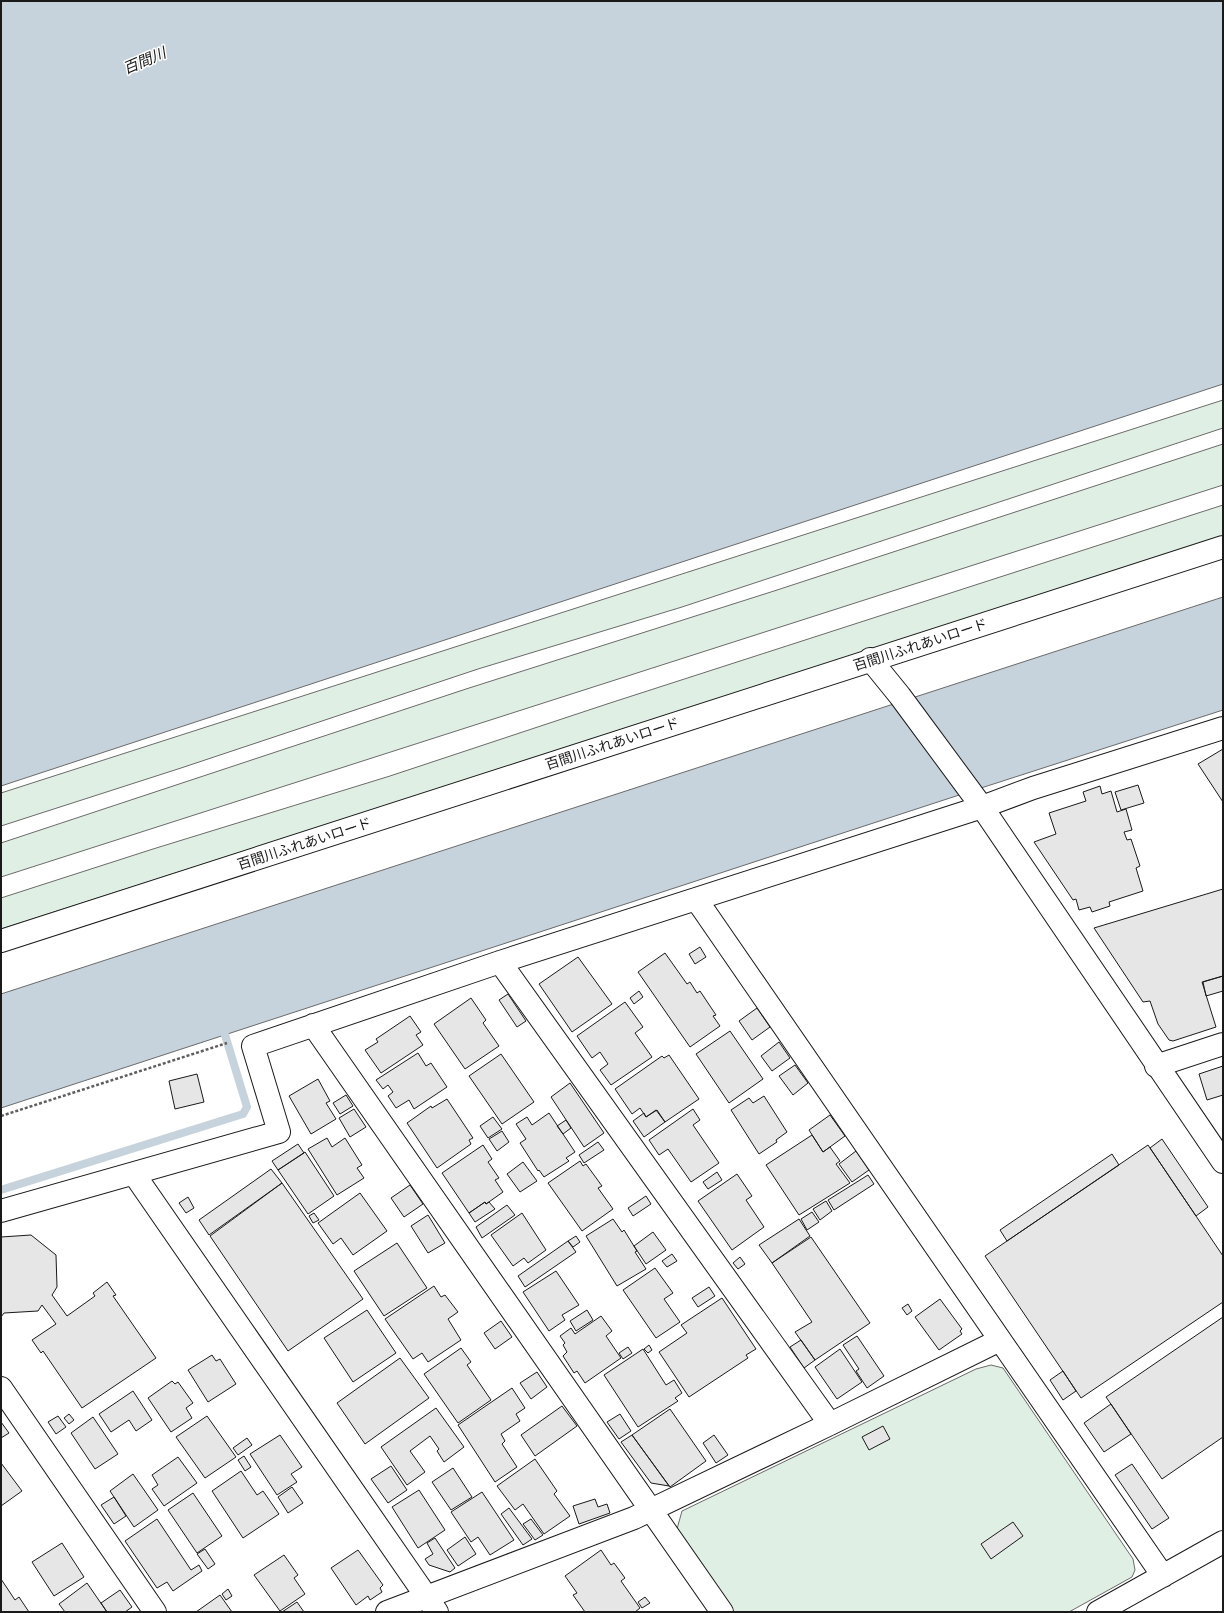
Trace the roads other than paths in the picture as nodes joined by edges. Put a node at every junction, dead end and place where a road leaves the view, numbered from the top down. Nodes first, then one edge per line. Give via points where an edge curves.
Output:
1 (1223, 547) edge
2 (870, 660) junction
3 (1223, 728) edge
4 (982, 807) junction
5 (696, 899) junction
6 (1, 942) edge
7 (500, 962) junction
8 (313, 1025) junction
9 (1223, 1044) edge
10 (1156, 1066) junction
11 (1223, 1162) edge
12 (134, 1174) junction
13 (1, 1211) edge
14 (1000, 1340) junction
15 (1, 1388) edge
16 (830, 1424) junction
17 (650, 1510) junction
18 (1223, 1542) edge
19 (1163, 1576) junction
20 (432, 1605) edge
21 (155, 1612) edge
22 (387, 1612) edge
23 (722, 1612) edge
24 (1098, 1612) edge

1 - 2 street, 百間川ふれあいロード
2 - 4 street via 900,696
2 - 6 street, 百間川ふれあいロード
3 - 4 street via 1033,788
4 - 5 street
4 - 10 street
5 - 7 street
5 - 14 street
7 - 8 street
7 - 16 street
8 - 12 street via 253,1046 279,1132
8 - 17 street
9 - 10 street
10 - 11 street
12 - 13 street
12 - 20 street
14 - 16 street
14 - 19 street
15 - 21 street
16 - 17 street
17 - 20 street
17 - 23 street
18 - 19 street
19 - 24 street
20 - 22 street

